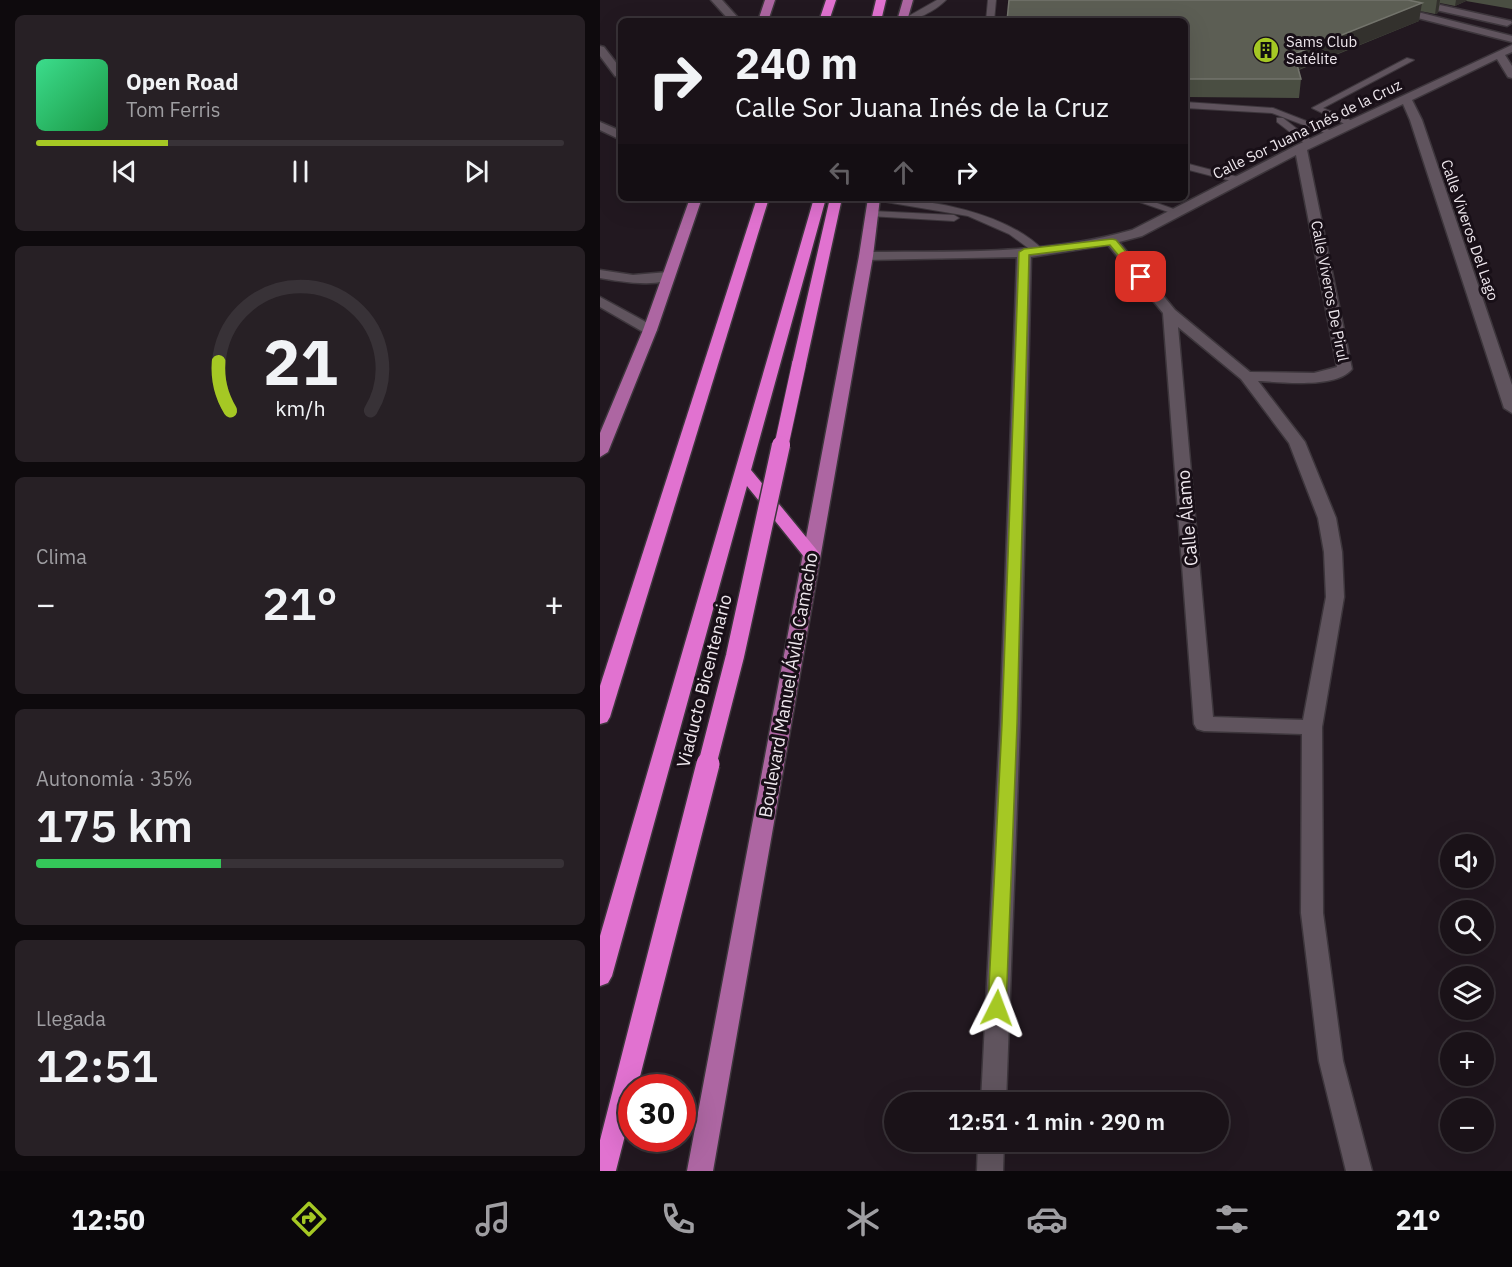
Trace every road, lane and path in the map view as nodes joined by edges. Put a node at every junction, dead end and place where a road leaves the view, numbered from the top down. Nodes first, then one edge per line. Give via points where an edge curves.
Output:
1 (716, 0) edge
2 (770, 0) edge
3 (831, 0) edge
4 (870, 0) edge
5 (881, 0) edge
6 (885, 0) edge
7 (908, 0) edge
8 (992, 0) edge
9 (938, 6) edge
10 (877, 16) edge
11 (733, 18) edge
12 (763, 18) edge
13 (825, 18) edge
14 (866, 18) edge
15 (904, 18) edge
16 (910, 18) edge
17 (990, 18) edge
18 (1507, 23) dead end
19 (1512, 39) edge
20 (1512, 48) edge
21 (600, 49) edge
22 (1499, 54) junction
23 (1410, 60) dead end
24 (616, 75) edge
25 (1512, 75) edge
26 (1406, 99) junction
27 (1188, 105) edge
28 (1244, 108) junction
29 (1352, 124) junction
30 (600, 125) edge
31 (1333, 133) junction
32 (618, 134) edge
33 (1306, 146) junction
34 (1188, 167) edge
35 (1239, 180) junction
36 (695, 201) edge
37 (762, 201) edge
38 (819, 201) edge
39 (836, 201) edge
40 (1142, 201) edge
41 (875, 203) edge
42 (1177, 212) junction
43 (970, 214) junction
44 (1112, 242) junction
45 (1031, 251) junction
46 (866, 256) junction
47 (600, 274) edge
48 (668, 276) junction
49 (600, 301) edge
50 (1170, 313) junction
51 (650, 330) junction
52 (1246, 376) junction
53 (1512, 408) edge
54 (600, 452) edge
55 (743, 470) junction
56 (811, 554) junction
57 (600, 717) edge
58 (1312, 727) junction
59 (600, 976) edge
60 (993, 1092) edge
61 (991, 1152) edge
62 (604, 1171) edge
63 (700, 1171) edge
64 (990, 1171) edge
65 (1359, 1171) edge

1 - 11 street
2 - 12 main road
3 - 13 highway
4 - 14 highway
5 - 10 highway
6 - 10 highway
7 - 15 main road
8 - 17 lane
9 - 16 lane
18 - 19 street via 1418,4 1386,2 1406,12
20 - 22 street, Calle Sor Juana Inés de la Cruz
21 - 24 street
22 - 25 street
22 - 26 street, Calle Sor Juana Inés de la Cruz
23 - 29 lane via 1316,108
26 - 29 street, Calle Sor Juana Inés de la Cruz
26 - 53 street, Calle Viveros Del Lago
27 - 28 lane
28 - 31 lane via 1273,111
28 - 33 lane via 1285,122
29 - 31 street, Calle Sor Juana Inés de la Cruz
30 - 32 street
31 - 33 street, Calle Sor Juana Inés de la Cruz
33 - 35 street, Calle Sor Juana Inés de la Cruz
33 - 52 street, Calle Viveros De Pirul via 1346,369 1328,376
34 - 35 lane
35 - 42 street, Calle Sor Juana Inés de la Cruz
36 - 48 main road
37 - 57 highway
38 - 55 highway
39 - 62 highway, Viaducto Bicentenario, bridge via 735,656
40 - 42 lane
41 - 43 lane
41 - 43 lane via 945,218
41 - 46 main road, Boulevard Manuel Ávila Camacho
42 - 44 street, Calle Sor Juana Inés de la Cruz
43 - 45 lane via 1012,232
44 - 45 street, Calle Sor Juana Inés de la Cruz
44 - 50 street
45 - 46 street, Calle Sor Juana Inés de la Cruz
45 - 60 street
46 - 56 main road, Boulevard Manuel Ávila Camacho
47 - 48 street via 633,279
48 - 51 main road
49 - 51 street
50 - 52 street
50 - 58 street, Calle Álamo via 1204,724
51 - 54 main road
52 - 58 street via 1297,442 1327,518 1335,597
55 - 56 highway
55 - 59 highway
56 - 63 main road, Boulevard Manuel Ávila Camacho
58 - 65 street via 1312,912 1331,1062
61 - 64 street

